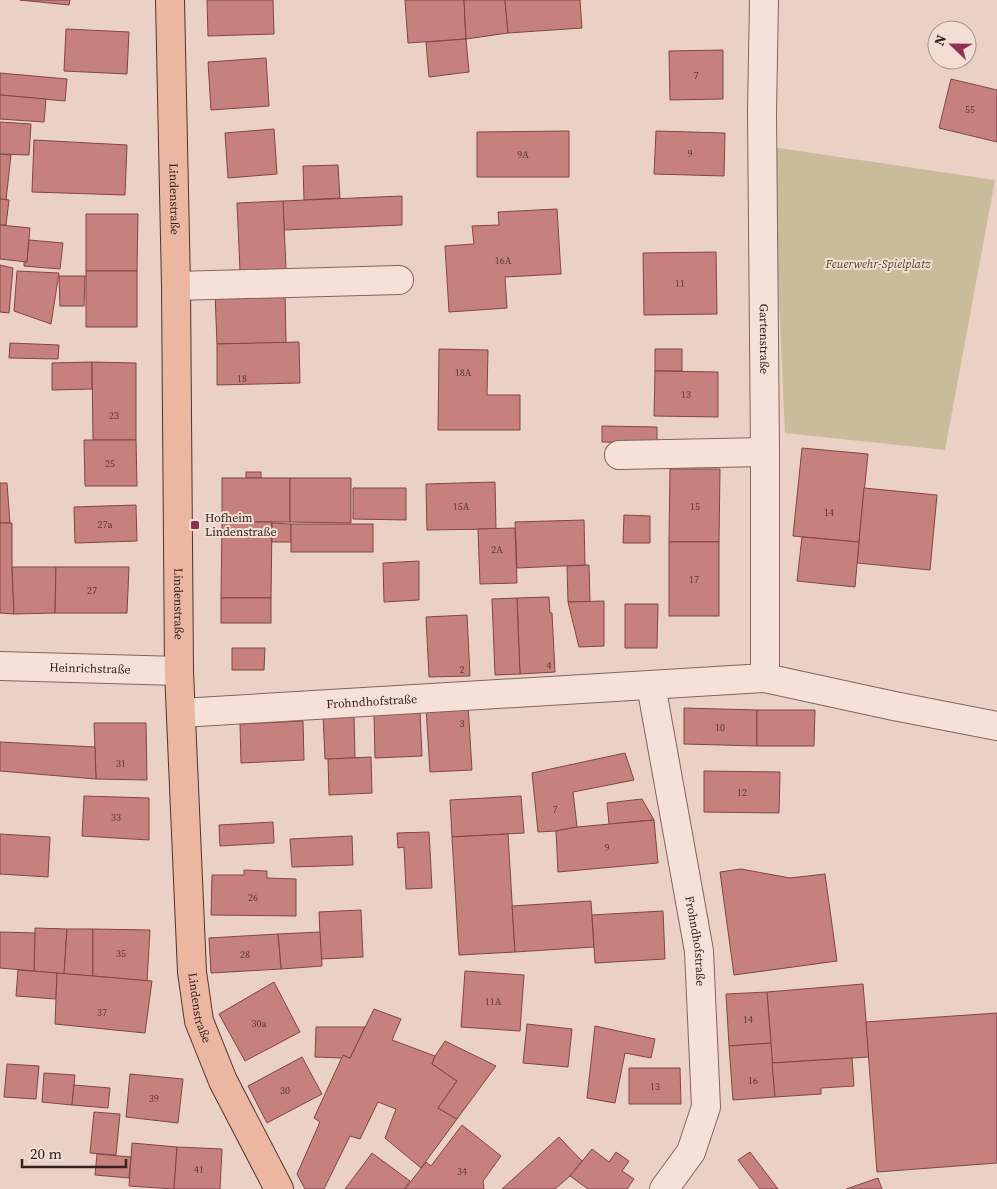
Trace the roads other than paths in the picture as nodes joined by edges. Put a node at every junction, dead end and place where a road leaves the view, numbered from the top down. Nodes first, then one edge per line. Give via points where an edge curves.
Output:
1 (170, 0) edge
2 (764, 0) edge
3 (399, 280) dead end
4 (176, 286) junction
5 (765, 452) junction
6 (619, 455) dead end
7 (0, 666) edge
8 (179, 671) junction
9 (765, 678) junction
10 (651, 685) junction
11 (181, 712) junction
12 (997, 726) edge
13 (279, 1189) edge
14 (664, 1189) edge

1 - 4 main road, Lindenstraße
2 - 5 street, Gartenstraße
3 - 4 street
4 - 8 main road, Lindenstraße
5 - 6 street
5 - 9 street, Gartenstraße
7 - 8 street, Heinrichstraße
8 - 11 main road, Lindenstraße
9 - 10 street, Frohndhofstraße
9 - 12 street, Frohndhofstraße
10 - 11 street, Frohndhofstraße
10 - 14 street, Frohndhofstraße via 699,950 706,1107 691,1152
11 - 13 main road, Lindenstraße via 192,964 199,1022 223,1081

